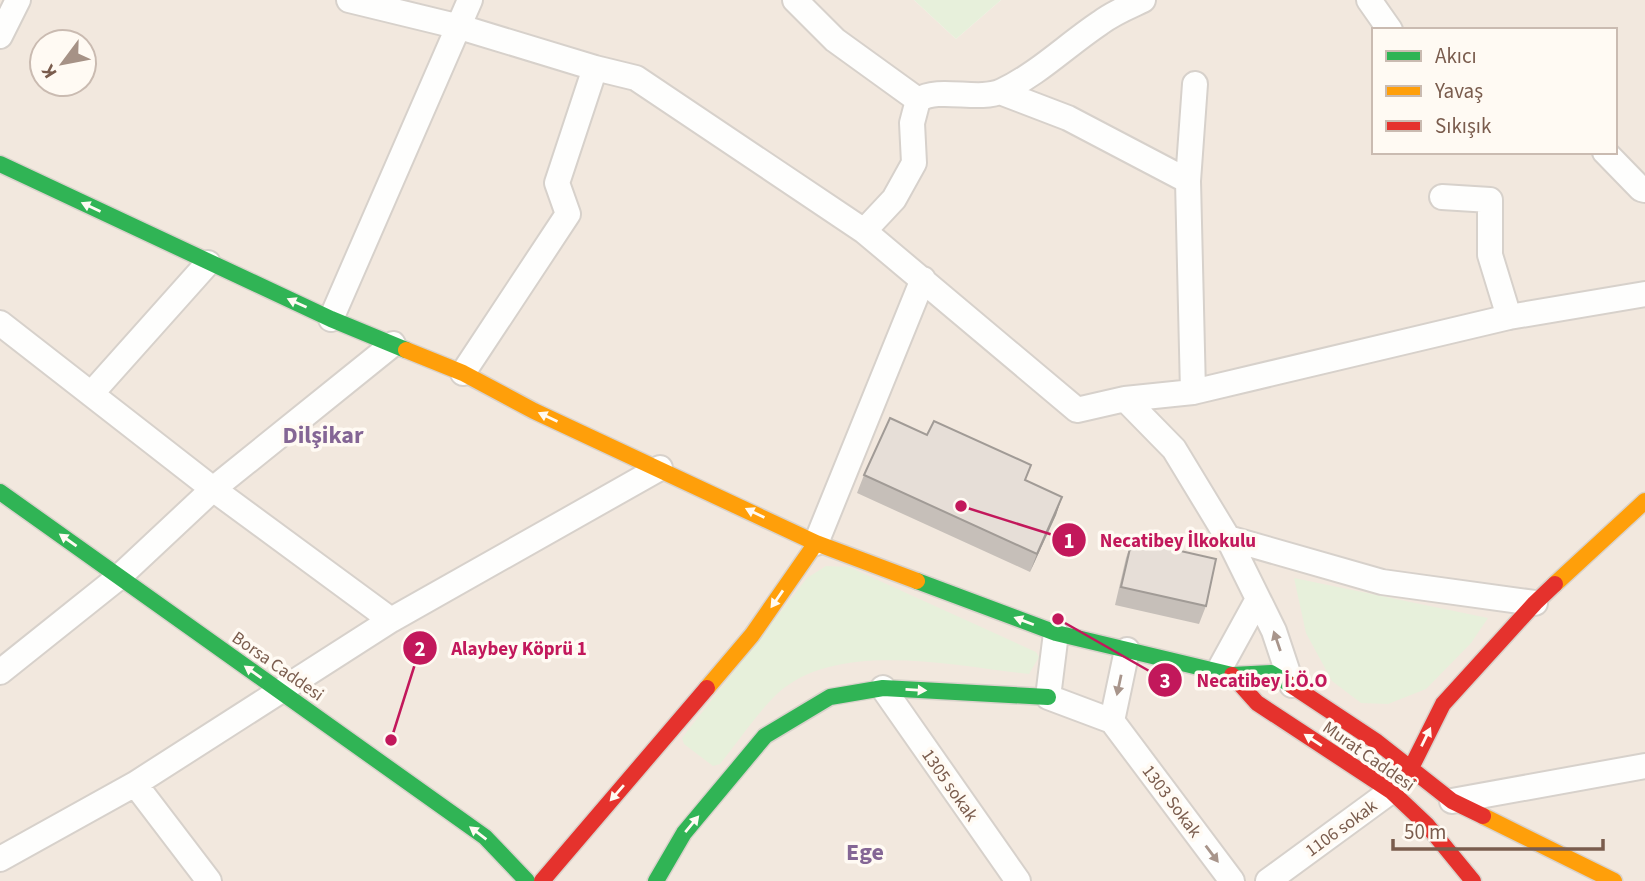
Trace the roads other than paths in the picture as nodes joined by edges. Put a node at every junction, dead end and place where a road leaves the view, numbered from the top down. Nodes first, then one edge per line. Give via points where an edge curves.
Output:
1 (18, 0) edge
2 (349, 0) edge
3 (470, 0) edge
4 (795, 0) edge
5 (1143, 0) edge
6 (1369, 0) edge
7 (460, 27) junction
8 (1389, 28) edge
9 (0, 36) edge
10 (595, 68) junction
11 (1195, 84) dead end
12 (1000, 92) junction
13 (918, 100) junction
14 (1607, 154) edge
15 (0, 164) edge
16 (1188, 181) junction
17 (1645, 190) edge
18 (1442, 197) dead end
19 (864, 231) junction
20 (208, 263) junction
21 (923, 279) junction
22 (1645, 294) edge
23 (1508, 317) junction
24 (331, 319) junction
25 (0, 323) edge
26 (393, 344) junction
27 (463, 373) junction
28 (1193, 393) junction
29 (91, 394) junction
30 (1125, 398) junction
31 (660, 468) junction
32 (213, 489) junction
33 (0, 492) edge
34 (1645, 501) edge
35 (1228, 538) junction
36 (816, 543) junction
37 (119, 577) junction
38 (1258, 599) junction
39 (1535, 603) junction
40 (391, 620) junction
41 (1056, 633) junction
42 (1127, 650) junction
43 (0, 672) edge
44 (1226, 673) junction
45 (1292, 685) junction
46 (883, 688) junction
47 (281, 692) junction
48 (1048, 696) junction
49 (1443, 704) junction
50 (1420, 716) dead end
51 (1112, 721) junction
52 (1645, 766) edge
53 (1410, 770) junction
54 (135, 784) junction
55 (1391, 791) junction
56 (1452, 802) junction
57 (0, 859) edge
58 (209, 881) edge
59 (527, 881) edge
60 (542, 881) edge
61 (656, 881) edge
62 (1018, 881) edge
63 (1232, 881) edge
64 (1268, 881) edge
65 (1473, 881) edge
66 (1614, 881) edge

1 - 9 street
2 - 7 street
3 - 7 street
4 - 13 street via 835,40
5 - 12 street via 1102,21
6 - 8 street
7 - 10 street
7 - 24 street
10 - 19 street via 636,78
10 - 27 street via 557,183 568,214
11 - 16 street
12 - 13 street via 926,94
12 - 16 street via 1068,118
13 - 19 street via 912,122 914,163 894,199
14 - 17 street
20 -> 15 main road
16 - 28 street
18 - 23 street via 1490,200 1490,255
19 - 21 street
24 -> 20 main road
20 - 29 street
21 - 30 street via 1077,410
21 - 36 street
22 - 23 street
23 - 28 street
24 - 26 main road
25 - 29 street
26 - 27 main road
26 - 32 street
31 -> 27 main road
28 - 30 street
29 - 32 street
30 - 35 street via 1174,449
36 -> 31 main road
31 - 40 street
32 - 37 street
32 - 40 street
37 -> 33 main road, Borsa Caddesi
34 - 39 main road
35 - 38 street
35 - 39 street via 1382,582
41 -> 36 main road
36 -> 60 main road via 752,635
37 - 43 street
47 -> 37 main road, Borsa Caddesi
38 - 44 street
45 -> 38 street
39 - 49 main road
40 - 47 street
41 - 42 main road
41 - 48 street
42 - 44 main road
42 -> 51 street
44 - 45 main road via 1271,673
55 -> 44 main road, Murat Caddesi via 1257,703
45 - 53 main road via 1382,739
46 -> 48 main road
61 -> 46 main road via 684,833 765,736 830,697
46 - 62 street, 1305 sokak
47 - 54 street
59 -> 47 main road, Borsa Caddesi via 485,837
48 - 51 street
49 - 50 main road
53 -> 49 main road
51 -> 63 street, 1303 Sokak
52 - 56 street
53 - 55 street, 1106 sokak
53 - 56 main road
54 - 57 street
54 - 58 street
55 - 64 street, 1106 sokak
55 - 65 main road, Murat Caddesi via 1427,825
56 - 66 main road

